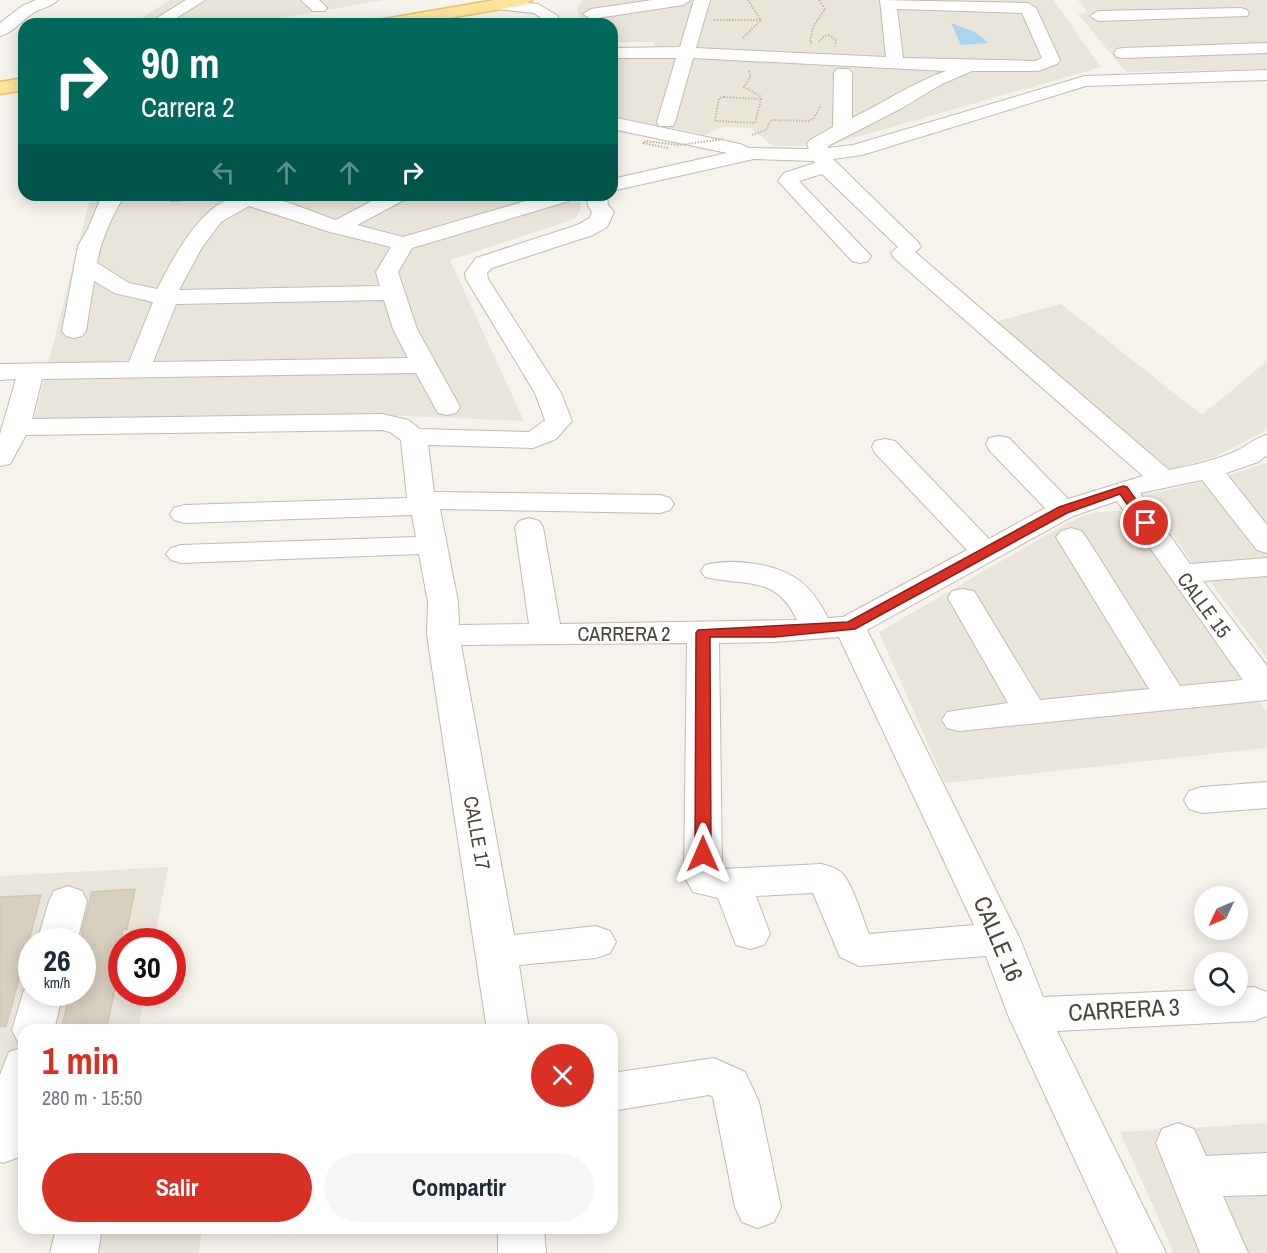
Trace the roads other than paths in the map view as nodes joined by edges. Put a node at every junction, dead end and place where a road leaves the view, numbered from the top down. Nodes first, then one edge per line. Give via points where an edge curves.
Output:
1 (50, 0) edge
2 (196, 0) edge
3 (524, 0) edge
4 (683, 0) edge
5 (702, 0) edge
6 (1140, 0) edge
7 (1227, 0) edge
8 (888, 2) edge
9 (490, 3) edge
10 (1025, 4) edge
11 (591, 14) dead end
12 (1155, 15) junction
13 (1098, 16) dead end
14 (165, 18) edge
15 (441, 18) edge
16 (550, 18) edge
17 (1254, 25) edge
18 (0, 31) edge
19 (618, 45) edge
20 (1267, 48) edge
21 (647, 51) junction
22 (1123, 52) dead end
23 (618, 53) edge
24 (687, 53) junction
25 (895, 63) junction
26 (1038, 66) junction
27 (837, 67) junction
28 (682, 70) junction
29 (659, 71) dead end
30 (1267, 75) edge
31 (18, 85) edge
32 (0, 87) edge
33 (666, 122) dead end
34 (618, 125) edge
35 (842, 130) junction
36 (756, 144) junction
37 (673, 145) junction
38 (725, 149) junction
39 (823, 160) junction
40 (685, 168) junction
41 (618, 184) edge
42 (110, 201) edge
43 (241, 201) edge
44 (263, 201) edge
45 (388, 201) edge
46 (548, 201) edge
47 (598, 201) edge
48 (338, 227) junction
49 (404, 244) junction
50 (860, 256) dead end
51 (93, 270) junction
52 (161, 271) junction
53 (394, 293) junction
54 (164, 297) junction
55 (74, 331) dead end
56 (424, 365) junction
57 (141, 369) junction
58 (31, 371) junction
59 (0, 372) edge
60 (447, 407) dead end
61 (17, 427) junction
62 (414, 438) junction
63 (1267, 443) edge
64 (999, 444) dead end
65 (885, 447) dead end
66 (0, 458) edge
67 (1209, 470) junction
68 (1163, 479) junction
69 (1123, 489) junction
70 (423, 503) junction
71 (660, 504) dead end
72 (184, 514) dead end
73 (1067, 524) junction
74 (529, 527) dead end
75 (1267, 544) edge
76 (432, 545) junction
77 (986, 553) junction
78 (181, 554) dead end
79 (1267, 567) edge
80 (716, 571) dead end
81 (1182, 574) junction
82 (963, 598) dead end
83 (834, 627) junction
84 (703, 633) junction
85 (546, 634) junction
86 (443, 635) junction
87 (1266, 688) edge
88 (1172, 700) junction
89 (1030, 711) junction
90 (959, 720) dead end
91 (1267, 795) edge
92 (1202, 800) dead end
93 (732, 883) junction
94 (68, 901) dead end
95 (61, 928) edge
96 (750, 934) dead end
97 (1000, 939) junction
98 (596, 942) dead end
99 (497, 952) junction
100 (1254, 1004) dead end
101 (39, 1006) edge
102 (1029, 1015) junction
103 (35, 1024) edge
104 (507, 1024) edge
105 (618, 1091) edge
106 (18, 1096) edge
107 (9, 1143) edge
108 (1267, 1174) edge
109 (758, 1207) dead end
110 (78, 1234) edge
111 (522, 1234) edge
112 (74, 1253) edge
113 (522, 1253) edge
114 (1142, 1253) edge
115 (1224, 1253) edge

1 - 18 street via 28,9
2 - 14 street
3 - 9 main road
4 - 11 street
5 - 24 street
6 - 12 street
7 - 17 street
8 - 10 street
8 - 25 street
9 - 15 main road
9 - 16 street via 538,9
10 - 26 street via 1051,60
12 - 13 street
12 - 17 street
19 - 21 street
20 - 22 street
21 - 23 street
21 - 24 street
24 - 27 street
24 - 28 street
25 - 26 street
25 - 27 street
26 - 35 street via 960,71
27 - 35 street via 844,97
28 - 29 street
28 - 33 street
30 - 39 street via 1085,81
31 - 32 main road
34 - 37 street
35 - 39 street via 817,144
36 - 37 street
36 - 38 street
36 - 39 street
37 - 38 street
37 - 40 street
38 - 40 street
39 - 50 street via 788,181
39 - 68 street via 906,250
40 - 41 street
42 - 51 street via 89,246
43 - 52 street via 214,218 191,247
44 - 48 street
45 - 48 street
46 - 49 street
47 - 62 street via 603,212 599,222 484,263 476,273 548,393 559,421 533,440
48 - 49 street
49 - 53 street via 387,272
51 - 52 street
51 - 54 street via 122,288
51 - 55 street
52 - 54 street
53 - 54 street
53 - 56 street via 405,329
54 - 57 street
56 - 57 street
56 - 60 street
57 - 58 street
58 - 59 street
58 - 61 street
61 - 62 street via 382,422 399,426
61 - 66 street
62 - 70 street, CALLE 17
63 - 67 street, CARRERA 2 via 1248,456
64 - 73 street
65 - 77 street
67 - 68 street, CARRERA 2
67 - 75 street
68 - 69 street, CARRERA 2
69 - 73 street, CARRERA 2
69 - 81 street, CALLE 15
70 - 71 street
70 - 72 street
70 - 76 street, CALLE 17
73 - 77 street, CARRERA 2
73 - 88 street
74 - 85 street
76 - 78 street
76 - 86 street, CALLE 17 via 443,602
77 - 83 street, CARRERA 2
79 - 81 street
80 - 83 street, CALLE 16 via 779,578 810,613
81 - 87 street, CALLE 15
82 - 89 street
83 - 84 street, CARRERA 2
83 - 97 street, CALLE 16
84 - 85 street, CARRERA 2
84 - 93 street via 703,876 713,884
85 - 86 street, CARRERA 2
86 - 99 street, CALLE 17
87 - 88 street
88 - 89 street
89 - 90 street
91 - 92 street
93 - 96 street
93 - 97 street via 821,878 829,884 859,950
94 - 95 street
97 - 102 street, CALLE 16
98 - 99 street
99 - 104 street, CALLE 17
100 - 102 street, CARRERA 3
101 - 103 street
102 - 114 street, CALLE 16
105 - 109 street via 714,1076 730,1085
106 - 107 street
108 - 115 street via 1186,1160
110 - 112 street
111 - 113 street

